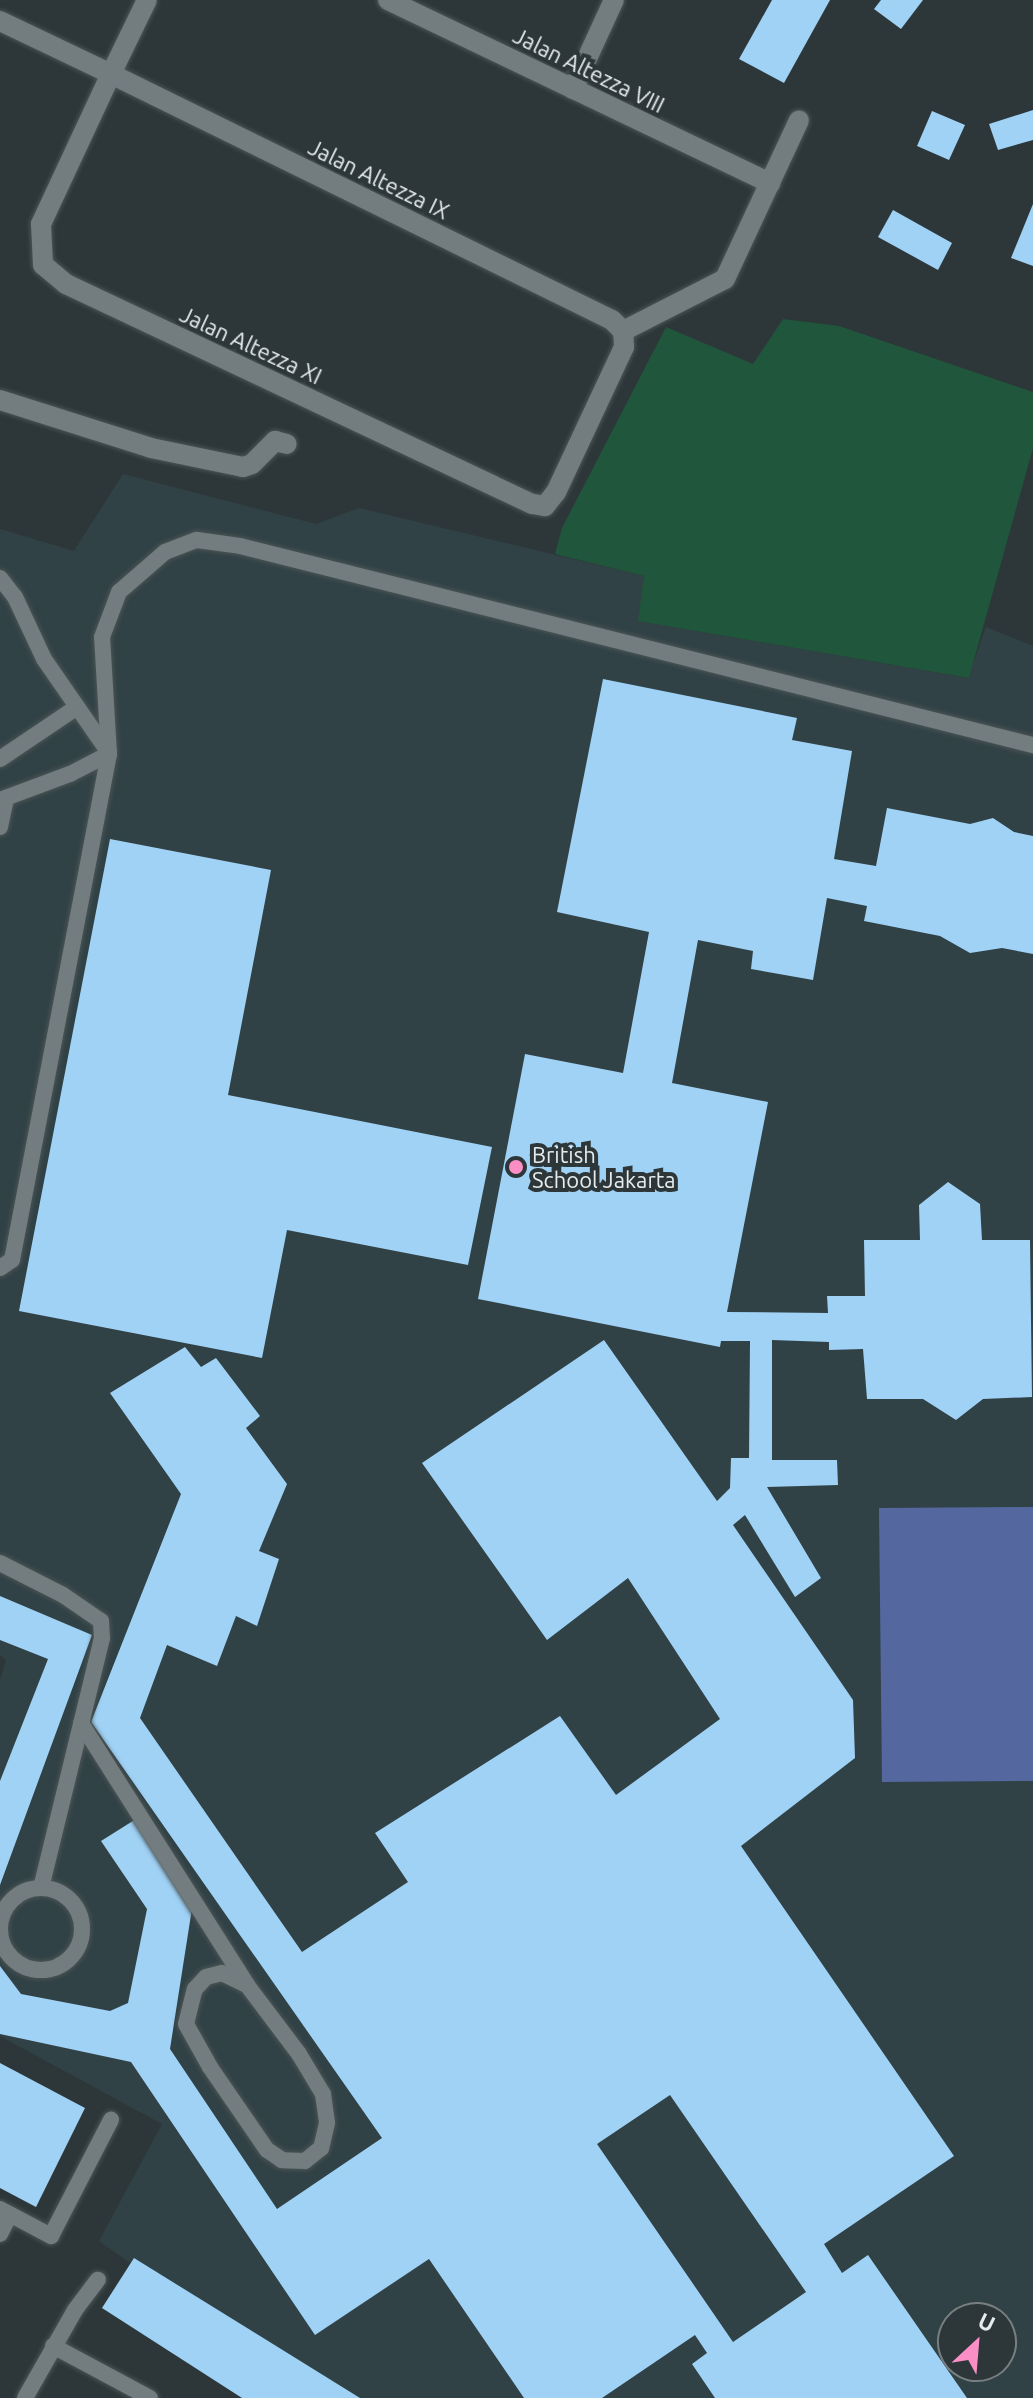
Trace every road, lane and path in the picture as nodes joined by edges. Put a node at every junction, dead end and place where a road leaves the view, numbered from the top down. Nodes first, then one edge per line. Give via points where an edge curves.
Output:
1 (147, 0) edge
2 (388, 0) edge
3 (614, 0) edge
4 (0, 21) edge
5 (111, 74) junction
6 (573, 89) junction
7 (799, 120) dead end
8 (770, 183) junction
9 (624, 339) junction
10 (0, 400) edge
11 (287, 444) dead end
12 (0, 578) edge
13 (77, 707) junction
14 (1033, 745) edge
15 (109, 754) junction
16 (0, 759) edge
17 (3, 799) edge
18 (0, 827) edge
19 (0, 1268) edge
20 (0, 1563) edge
21 (81, 1723) junction
22 (41, 1888) junction
23 (247, 1985) junction
24 (111, 2120) dead end
25 (5, 2212) edge
26 (0, 2234) edge
27 (98, 2280) dead end
28 (53, 2346) junction
29 (25, 2398) edge
30 (150, 2398) edge

1 - 5 street, Jalan Altezza XI
2 - 6 street, Jalan Altezza VIII
3 - 6 street
4 - 5 street, Jalan Altezza IX
5 - 9 street, Jalan Altezza IX via 612,320
5 - 9 street, Jalan Altezza XI via 41,224 43,265 66,284 545,506
6 - 8 street, Jalan Altezza VIII
7 - 8 street
8 - 9 street via 725,279
10 - 11 street via 151,448 243,467 275,441
12 - 13 lane
13 - 15 lane
13 - 16 lane
14 - 15 lane via 240,546 197,540 165,552 119,592 102,637
15 - 17 lane
15 - 19 lane via 12,1260
17 - 18 lane
20 - 21 lane via 101,1621 102,1638
21 - 22 lane
21 - 23 lane
22 - 22 lane via 15,1898 1,1922 5,1949 36,1970 60,1966 72,1957 83,1927 70,1899
23 - 23 lane via 222,1973 206,1977 195,1989 186,2024 267,2150 282,2160 305,2161 321,2148 327,2123 323,2094
24 - 25 lane via 51,2236
25 - 26 lane
27 - 28 lane
28 - 29 lane
28 - 30 lane

